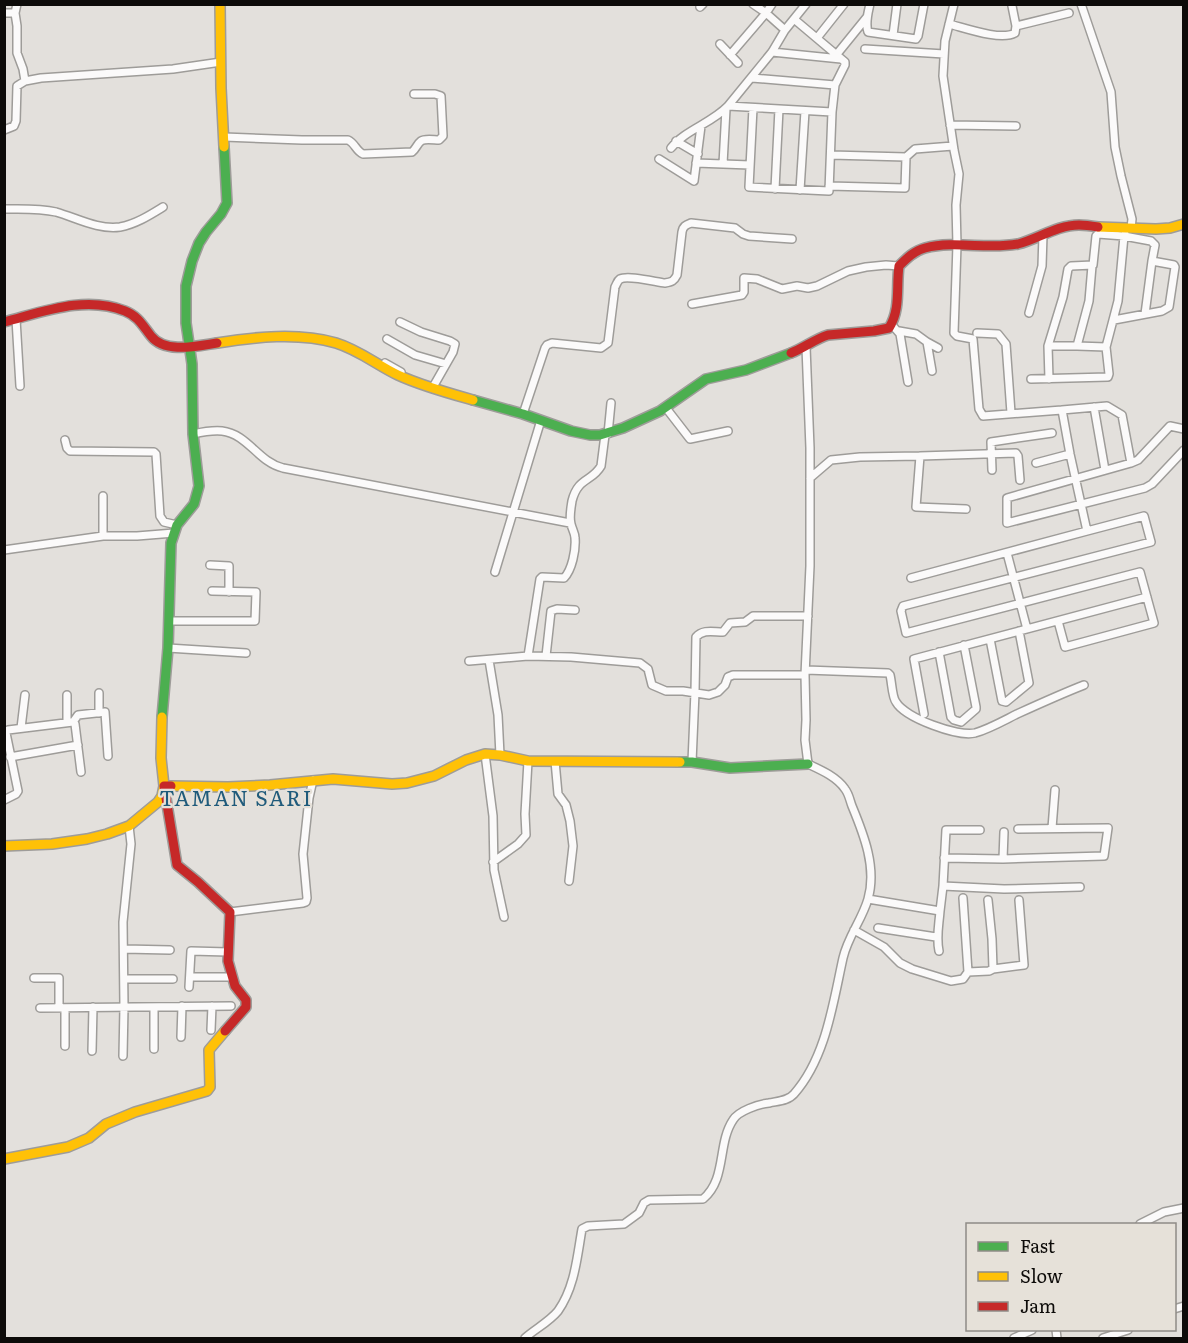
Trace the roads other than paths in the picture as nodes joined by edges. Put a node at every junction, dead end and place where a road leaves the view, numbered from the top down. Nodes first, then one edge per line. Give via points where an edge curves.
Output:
1 (17, 4) edge
2 (220, 4) edge
3 (753, 4) edge
4 (772, 4) edge
5 (806, 4) edge
6 (844, 4) edge
7 (870, 4) edge
8 (897, 4) edge
9 (924, 4) edge
10 (954, 4) edge
11 (1081, 4) edge
12 (1012, 6) dead end
13 (4, 13) edge
14 (15, 13) junction
15 (766, 13) junction
16 (1069, 13) dead end
17 (867, 17) junction
18 (794, 19) junction
19 (949, 24) junction
20 (1016, 26) junction
21 (785, 30) junction
22 (893, 35) junction
23 (817, 38) junction
24 (720, 44) dead end
25 (865, 49) dead end
26 (772, 52) junction
27 (944, 54) junction
28 (730, 55) junction
29 (840, 57) junction
30 (221, 63) junction
31 (738, 63) dead end
32 (752, 78) junction
33 (25, 81) junction
34 (835, 86) junction
35 (414, 94) dead end
36 (727, 108) junction
37 (753, 108) junction
38 (779, 110) junction
39 (805, 111) junction
40 (832, 112) junction
41 (950, 125) junction
42 (701, 126) junction
43 (1016, 126) dead end
44 (4, 130) edge
45 (224, 136) junction
46 (953, 146) junction
47 (831, 155) junction
48 (906, 158) junction
49 (659, 159) dead end
50 (697, 159) junction
51 (723, 164) junction
52 (750, 165) junction
53 (829, 186) junction
54 (775, 189) junction
55 (800, 190) junction
56 (163, 207) dead end
57 (4, 209) edge
58 (1184, 224) edge
59 (1127, 231) junction
60 (1043, 235) junction
61 (792, 239) dead end
62 (957, 244) junction
63 (1152, 261) junction
64 (1092, 266) junction
65 (899, 267) junction
66 (692, 304) dead end
67 (1029, 313) dead end
68 (1144, 314) junction
69 (16, 320) junction
70 (1114, 320) junction
71 (4, 322) edge
72 (400, 322) dead end
73 (896, 328) junction
74 (977, 333) dead end
75 (387, 339) dead end
76 (927, 342) junction
77 (190, 346) junction
78 (1048, 346) junction
79 (1077, 346) junction
80 (806, 347) junction
81 (1106, 347) junction
82 (938, 348) dead end
83 (385, 363) dead end
84 (446, 364) junction
85 (932, 371) dead end
86 (1031, 379) dead end
87 (1049, 379) junction
88 (908, 382) dead end
89 (20, 386) dead end
90 (434, 386) junction
91 (611, 403) dead end
92 (1094, 407) junction
93 (666, 408) junction
94 (1062, 410) junction
95 (1011, 413) junction
96 (523, 414) junction
97 (541, 420) junction
98 (1184, 429) edge
99 (728, 431) dead end
100 (1052, 433) dead end
101 (192, 434) junction
102 (607, 434) junction
103 (65, 440) dead end
104 (1184, 450) edge
105 (1070, 454) junction
106 (991, 455) junction
107 (920, 456) junction
108 (1036, 463) dead end
109 (1131, 463) junction
110 (992, 470) dead end
111 (1106, 470) junction
112 (810, 478) junction
113 (1075, 478) junction
114 (1020, 480) dead end
115 (103, 496) dead end
116 (1080, 504) junction
117 (966, 508) dead end
118 (512, 512) junction
119 (570, 523) junction
120 (176, 529) junction
121 (1087, 531) junction
122 (103, 536) junction
123 (4, 550) edge
124 (1007, 553) junction
125 (210, 565) dead end
126 (495, 572) dead end
127 (911, 578) dead end
128 (1014, 578) junction
129 (212, 591) dead end
130 (228, 592) junction
131 (1147, 597) junction
132 (1020, 604) junction
133 (575, 610) dead end
134 (808, 616) junction
135 (169, 621) junction
136 (1058, 621) junction
137 (1027, 629) junction
138 (1019, 631) junction
139 (990, 639) junction
140 (964, 645) junction
141 (168, 648) junction
142 (939, 652) junction
143 (246, 653) dead end
144 (528, 656) junction
145 (546, 656) junction
146 (489, 660) junction
147 (469, 662) dead end
148 (806, 673) junction
149 (1084, 685) dead end
150 (695, 692) junction
151 (99, 693) dead end
152 (25, 695) dead end
153 (68, 695) dead end
154 (99, 713) junction
155 (924, 714) dead end
156 (70, 722) junction
157 (21, 728) junction
158 (78, 745) junction
159 (485, 753) junction
160 (500, 755) junction
161 (108, 756) dead end
162 (10, 757) junction
163 (528, 761) junction
164 (555, 761) junction
165 (692, 762) junction
166 (808, 764) junction
167 (81, 772) dead end
168 (313, 780) junction
169 (164, 786) junction
170 (1054, 790) dead end
171 (4, 800) edge
172 (129, 826) junction
173 (1052, 828) junction
174 (1018, 829) dead end
175 (980, 830) dead end
176 (1004, 832) dead end
177 (4, 846) edge
178 (944, 858) junction
179 (1003, 859) junction
180 (493, 862) junction
181 (569, 881) dead end
182 (943, 886) junction
183 (1080, 887) dead end
184 (963, 898) dead end
185 (868, 899) junction
186 (988, 900) dead end
187 (1019, 900) dead end
188 (940, 911) junction
189 (230, 912) junction
190 (504, 917) dead end
191 (878, 928) dead end
192 (854, 930) junction
193 (936, 937) junction
194 (124, 949) junction
195 (170, 950) dead end
196 (939, 951) dead end
197 (228, 952) junction
198 (993, 969) junction
199 (968, 972) junction
200 (190, 977) junction
201 (232, 977) junction
202 (34, 978) dead end
203 (124, 979) junction
204 (173, 979) dead end
205 (189, 987) dead end
206 (182, 1006) junction
207 (212, 1006) junction
208 (231, 1006) dead end
209 (93, 1007) junction
210 (124, 1007) junction
211 (154, 1007) junction
212 (40, 1008) dead end
213 (62, 1008) junction
214 (211, 1030) dead end
215 (182, 1037) dead end
216 (65, 1046) dead end
217 (154, 1049) dead end
218 (92, 1050) dead end
219 (123, 1056) dead end
220 (4, 1159) edge
221 (1184, 1208) edge
222 (1142, 1223) edge
223 (1028, 1331) edge
224 (1122, 1331) edge
225 (525, 1338) edge
226 (1014, 1338) edge
227 (1103, 1338) edge

1 - 14 street
2 - 30 street
3 - 15 street
4 - 15 street
5 - 18 street
6 - 23 street
7 - 17 street
8 - 22 street
9 - 22 street via 917,38
10 - 19 street
11 - 59 street via 1111,92 1115,147 1132,219
12 - 20 street
13 - 14 street
14 - 33 street via 17,53
15 - 21 street
15 - 28 street
16 - 20 street
17 - 22 street via 868,32
17 - 29 street
18 - 21 street
18 - 23 street
19 - 20 street via 1002,36 1015,33
19 - 27 street
21 - 26 street
23 - 29 street
24 - 28 street
25 - 27 street
26 - 29 street
26 - 32 street
27 - 41 street
28 - 31 street
29 - 34 street via 845,65
30 - 33 street
30 - 45 street
32 - 34 street
32 - 36 street
33 - 44 street via 17,86 14,126
34 - 40 street
35 - 45 street via 441,96 443,136 439,140 421,141 412,152 363,154 348,140
36 - 37 street
36 - 42 street
36 - 51 street
37 - 38 street
37 - 52 street
38 - 39 street
38 - 54 street
39 - 40 street
39 - 55 street
40 - 47 street
41 - 43 street
41 - 46 street
42 - 50 street
42 - 50 street via 674,144
45 - 77 street via 226,203 199,243 186,286
46 - 48 street via 915,149
46 - 62 street via 959,174
47 - 48 street
47 - 53 street
48 - 53 street via 904,188
49 - 50 street via 694,181
50 - 51 street
51 - 52 street
52 - 54 street via 748,187
53 - 55 street via 829,191
54 - 55 street
56 - 57 street via 120,227 84,222 46,210
58 - 59 street via 1165,230
59 - 60 street via 1075,225
59 - 63 street via 1154,243
59 - 64 street via 1097,234
59 - 70 street
60 - 62 street via 1011,245
60 - 67 street via 1042,266
61 - 96 street via 749,236 735,228 686,225 675,280 618,281 608,343 601,348 548,345
62 - 65 street via 917,252
62 - 95 street via 954,333 973,339 979,409 983,416
63 - 68 street
63 - 68 street via 1174,265 1176,270 1169,308
64 - 78 street via 1068,268
64 - 79 street via 1089,301
65 - 66 street via 876,265 848,271 808,288 782,289 744,278 742,295
65 - 73 street
68 - 70 street
69 - 71 street
69 - 77 street via 64,306 105,306 137,317 158,343
69 - 89 street
70 - 81 street
72 - 84 street via 454,343
73 - 76 street
73 - 80 street via 824,336
73 - 88 street
74 - 95 street via 998,334 1006,344
75 - 84 street via 415,355
76 - 82 street
76 - 85 street
77 - 90 street via 296,336 318,339 353,349 398,375
77 - 101 street
78 - 79 street
78 - 87 street
79 - 81 street
80 - 93 street via 747,370 711,377
80 - 112 street
81 - 87 street via 1108,377
83 - 90 street
84 - 90 street
86 - 87 street
90 - 96 street
91 - 102 street
92 - 94 street
92 - 109 street via 1107,406 1122,415
92 - 111 street
93 - 99 street via 690,439
93 - 102 street
94 - 95 street
94 - 105 street
96 - 97 street
97 - 102 street via 570,430
97 - 118 street
98 - 109 street via 1170,426
100 - 106 street via 993,441
101 - 118 street via 228,432 269,463 283,468
101 - 120 street via 199,486 194,504
102 - 119 street via 599,470 576,490
103 - 120 street via 70,451 154,452 160,516
104 - 116 street via 1145,488
105 - 108 street
105 - 113 street
106 - 107 street
106 - 110 street
106 - 114 street via 1017,454
107 - 112 street via 831,460
107 - 117 street via 917,508
109 - 111 street
111 - 113 street
112 - 134 street
113 - 116 street
113 - 116 street via 1007,498 1007,524
115 - 122 street
116 - 121 street
118 - 119 street
118 - 126 street
119 - 144 street via 575,540 570,570 564,578 540,579
120 - 122 street via 137,536
120 - 135 street via 171,548
121 - 124 street
121 - 128 street via 1144,516 1151,542
122 - 123 street
124 - 127 street
124 - 128 street
125 - 130 street via 229,566
128 - 132 street
128 - 132 street via 903,606 906,633
129 - 130 street
130 - 135 street via 256,592 255,621
131 - 132 street via 1140,572
131 - 136 street
131 - 136 street via 1154,623 1065,647
132 - 137 street
133 - 145 street via 551,611
134 - 148 street
134 - 150 street via 753,616 745,622 730,623 723,632 698,634
135 - 141 street
136 - 137 street
137 - 138 street
138 - 139 street
138 - 139 street via 1029,683 1006,702 1002,701
139 - 140 street
140 - 142 street
140 - 142 street via 976,709 961,722 951,717
141 - 143 street
141 - 169 street via 161,733
142 - 155 street via 914,659
144 - 145 street
144 - 146 street
145 - 150 street via 640,663 648,669 652,686 666,691
146 - 147 street
146 - 160 street
148 - 149 street via 888,673 894,700 902,709 927,723 962,734 986,729
148 - 150 street via 733,675 718,692
148 - 166 street
150 - 165 street
151 - 154 street
152 - 157 street
153 - 156 street
154 - 156 street via 78,715
154 - 161 street via 105,712
156 - 157 street
156 - 158 street via 75,724
157 - 162 street via 6,733
158 - 162 street
158 - 167 street
159 - 160 street
159 - 168 street via 434,776 407,783
159 - 180 street via 493,816
160 - 163 street
162 - 171 street via 18,791
163 - 164 street
163 - 180 street via 526,835
164 - 165 street
164 - 181 street via 558,794 566,805 573,846
165 - 166 street via 730,768
166 - 185 street via 827,773 845,789 871,866
168 - 169 street via 228,787
168 - 189 street via 303,854 307,900
169 - 172 street via 161,799
169 - 189 street via 177,865
170 - 173 street
172 - 177 street via 87,839
172 - 194 street
173 - 174 street
173 - 179 street via 1108,828 1104,856
175 - 178 street via 946,830
176 - 179 street
178 - 179 street
178 - 182 street
180 - 190 street
182 - 183 street
182 - 188 street
184 - 199 street
185 - 188 street
185 - 192 street
186 - 198 street
187 - 198 street via 1024,965
188 - 193 street
189 - 197 street
191 - 193 street
192 - 199 street via 912,969 951,981 963,979
192 - 225 street via 845,946 820,1051 794,1095 735,1116 721,1151 717,1182 704,1199 649,1200 624,1224 582,1229 575,1271 563,1301
193 - 196 street
194 - 195 street
194 - 203 street
197 - 200 street via 191,951
197 - 201 street
198 - 199 street
200 - 201 street
200 - 205 street
201 - 220 street via 247,1006 211,1046 207,1091 135,1112 68,1147
202 - 213 street via 59,978
203 - 204 street
203 - 210 street
206 - 207 street
206 - 211 street
206 - 215 street
207 - 208 street
207 - 214 street
209 - 210 street
209 - 213 street
209 - 218 street
210 - 211 street
210 - 219 street
211 - 217 street
212 - 213 street
213 - 216 street
221 - 222 street
223 - 226 street
224 - 227 street

